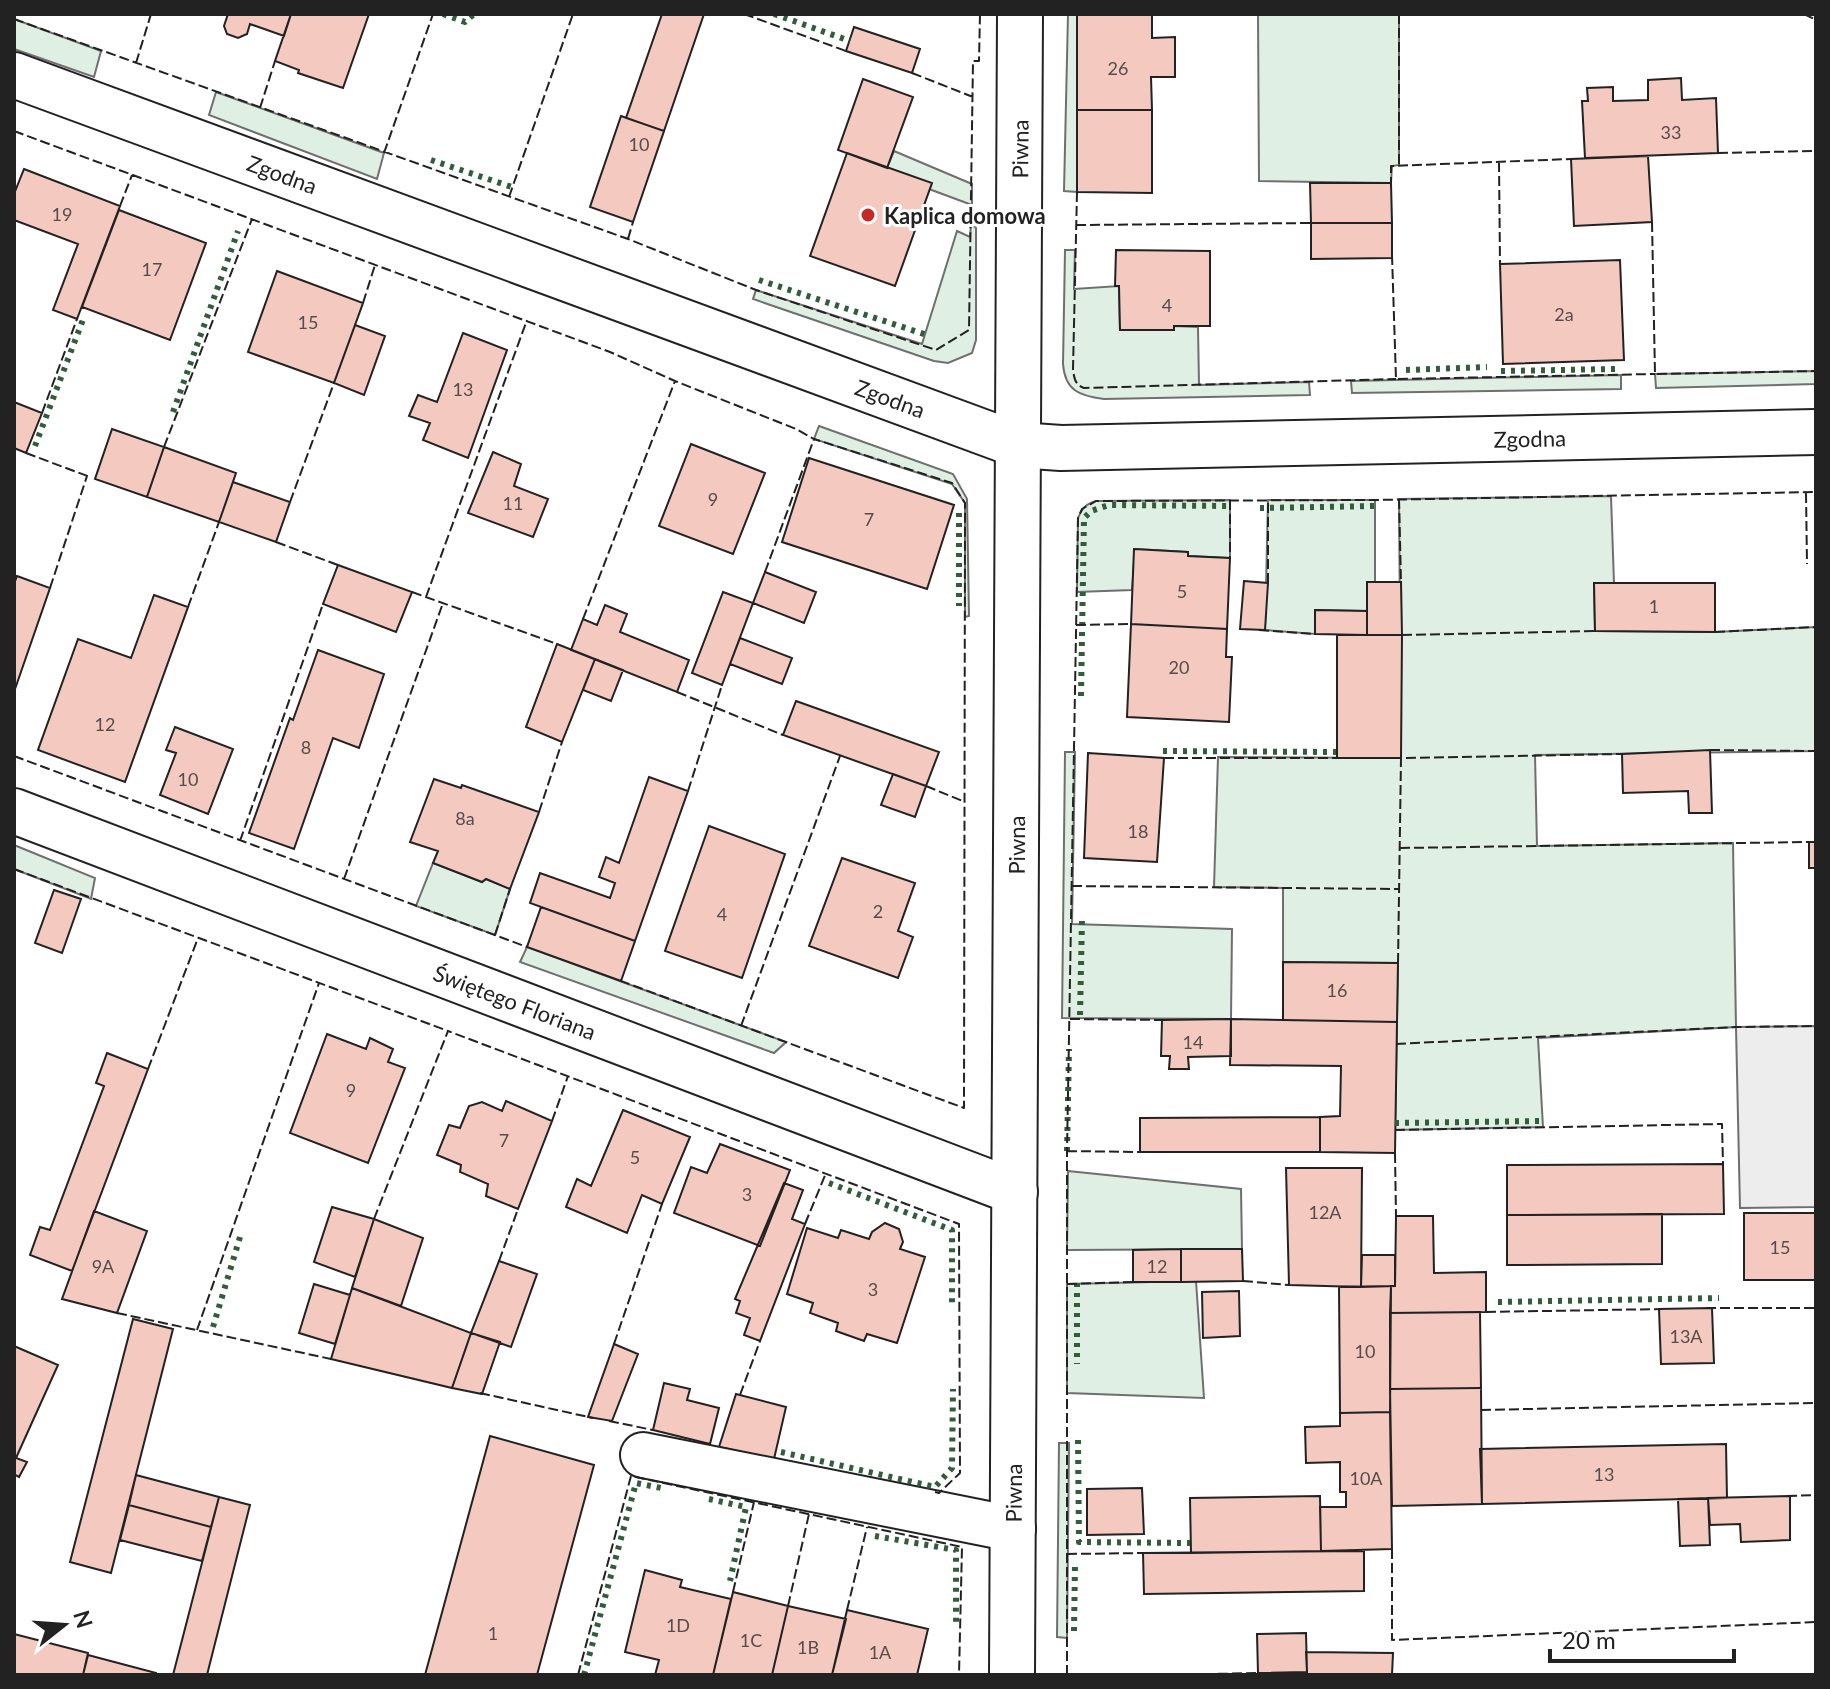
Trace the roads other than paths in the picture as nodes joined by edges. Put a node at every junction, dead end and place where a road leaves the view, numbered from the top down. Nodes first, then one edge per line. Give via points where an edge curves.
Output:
1 (1020, 14) edge
2 (14, 75) edge
3 (1816, 432) edge
4 (1018, 445) junction
5 (14, 811) edge
6 (1015, 1192) junction
7 (643, 1455) dead end
8 (1013, 1529) junction
9 (1012, 1675) edge

1 - 4 street, Piwna
2 - 4 street, Zgodna
3 - 4 street, Zgodna
4 - 6 street, Piwna
5 - 6 street, Świętego Floriana
6 - 8 street, Piwna
7 - 8 street
8 - 9 street, Piwna

